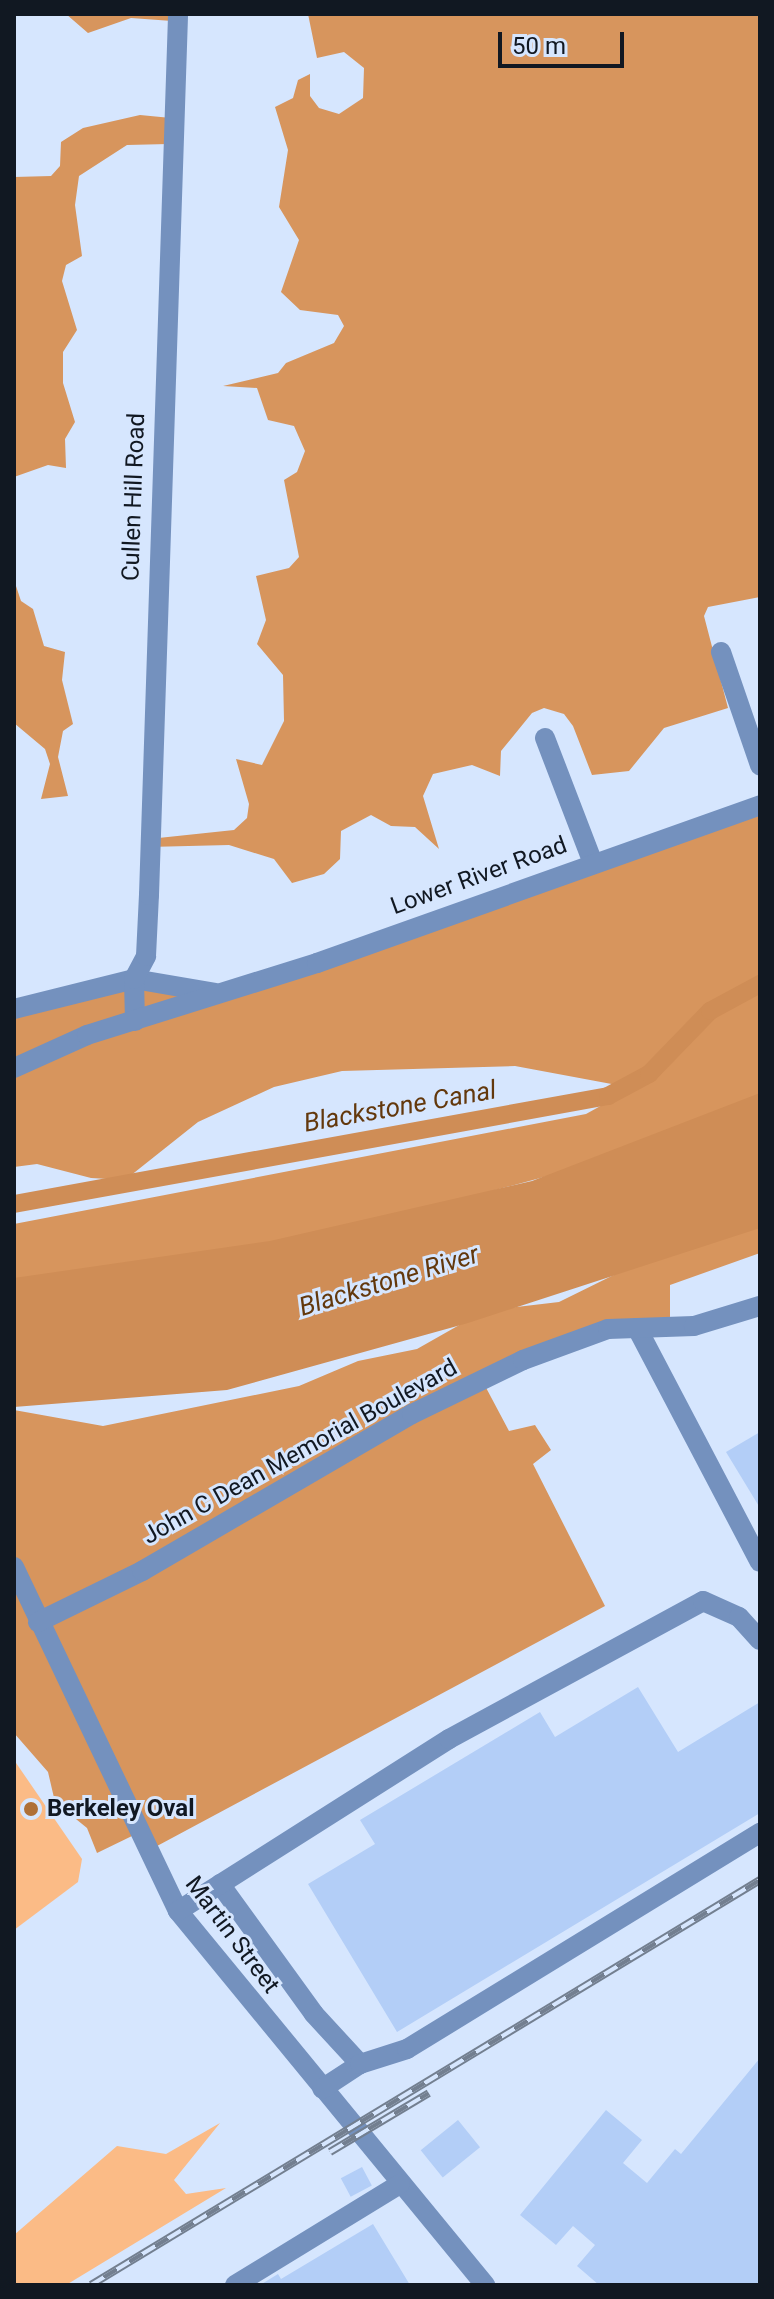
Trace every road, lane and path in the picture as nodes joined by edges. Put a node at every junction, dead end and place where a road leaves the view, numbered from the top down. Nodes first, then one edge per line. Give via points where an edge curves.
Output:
1 (178, 14) edge
2 (721, 652) dead end
3 (545, 738) dead end
4 (760, 765) edge
5 (760, 805) edge
6 (593, 863) junction
7 (134, 979) junction
8 (215, 993) junction
9 (14, 1009) edge
10 (135, 1021) junction
11 (14, 1068) edge
12 (760, 1306) edge
13 (637, 1328) junction
14 (760, 1562) edge
15 (14, 1567) edge
16 (38, 1622) junction
17 (760, 1640) edge
18 (760, 1833) edge
19 (220, 1884) junction
20 (178, 1911) junction
21 (360, 2064) junction
22 (322, 2089) junction
23 (400, 2184) junction
24 (235, 2285) edge
25 (485, 2285) edge

1 - 7 street, Cullen Hill Road via 148,926 146,956
2 - 4 street
3 - 6 street
5 - 6 street, Lower River Road
6 - 8 street, Lower River Road via 317,963
7 - 8 street, Lower River Road
7 - 9 street, Lower River Road
7 - 10 street
8 - 10 street, Lower River Road
10 - 11 street, Lower River Road
12 - 13 street, John C Dean Memorial Boulevard via 694,1326
13 - 14 street
13 - 16 street, John C Dean Memorial Boulevard via 578,1338 457,1392 142,1571
15 - 16 street, Martin Street
16 - 20 street, Martin Street
17 - 19 street via 739,1617 703,1601 449,1739
18 - 21 street via 407,2049
19 - 20 street
19 - 21 street via 314,2014
20 - 22 street, Martin Street
21 - 22 street
22 - 23 street, Martin Street
23 - 24 street
23 - 25 street, Martin Street

